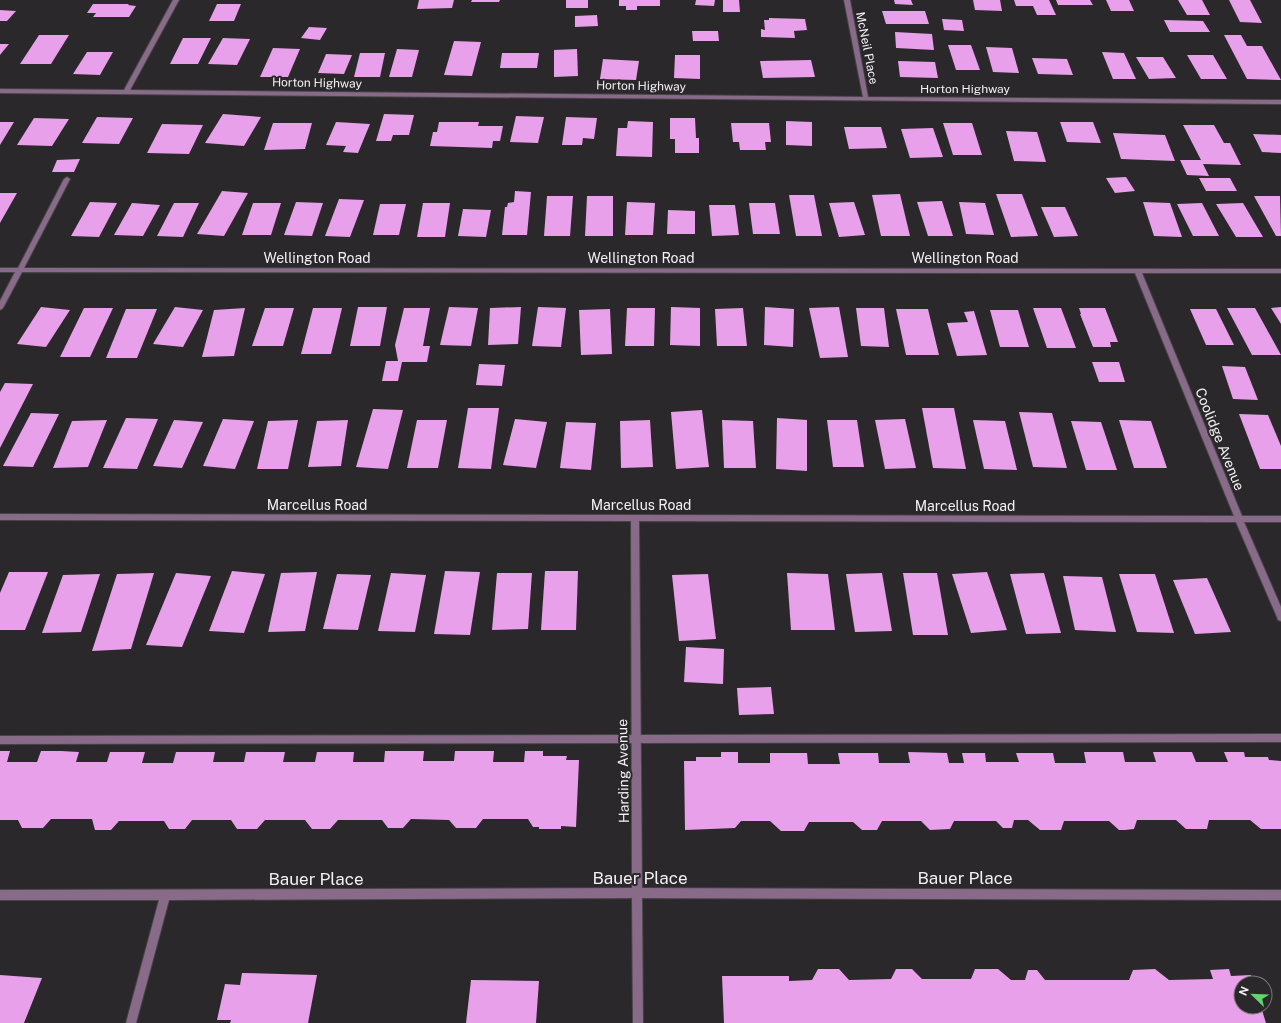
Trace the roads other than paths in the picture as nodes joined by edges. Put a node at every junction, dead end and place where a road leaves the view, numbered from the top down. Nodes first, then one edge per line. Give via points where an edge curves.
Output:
1 (176, 0) edge
2 (847, 0) edge
3 (0, 91) edge
4 (126, 92) junction
5 (866, 99) junction
6 (1281, 102) edge
7 (67, 179) dead end
8 (0, 270) edge
9 (20, 270) junction
10 (1137, 270) junction
11 (1281, 271) edge
12 (0, 308) edge
13 (0, 517) edge
14 (635, 518) junction
15 (1239, 519) junction
16 (1281, 519) edge
17 (1281, 617) edge
18 (636, 738) junction
19 (1281, 738) edge
20 (0, 740) edge
21 (638, 893) junction
22 (0, 895) edge
23 (165, 895) junction
24 (1281, 896) edge
25 (131, 1023) edge
26 (638, 1023) edge

1 - 4 street
2 - 5 street, McNeil Place
3 - 4 street, Horton Highway
4 - 5 street, Horton Highway
5 - 6 street, Horton Highway
7 - 9 street
8 - 9 street, Wellington Road
9 - 10 street, Wellington Road
9 - 12 street
10 - 11 street, Wellington Road
10 - 15 street, Coolidge Avenue
13 - 14 street, Marcellus Road
14 - 15 street, Marcellus Road
14 - 18 street, Harding Avenue
15 - 16 street, Marcellus Road
15 - 17 street, Coolidge Avenue
18 - 19 street
18 - 20 street
18 - 21 street, Harding Avenue
21 - 23 street, Bauer Place
21 - 24 street, Bauer Place
21 - 26 street, Harding Avenue
22 - 23 street, Bauer Place
23 - 25 street

